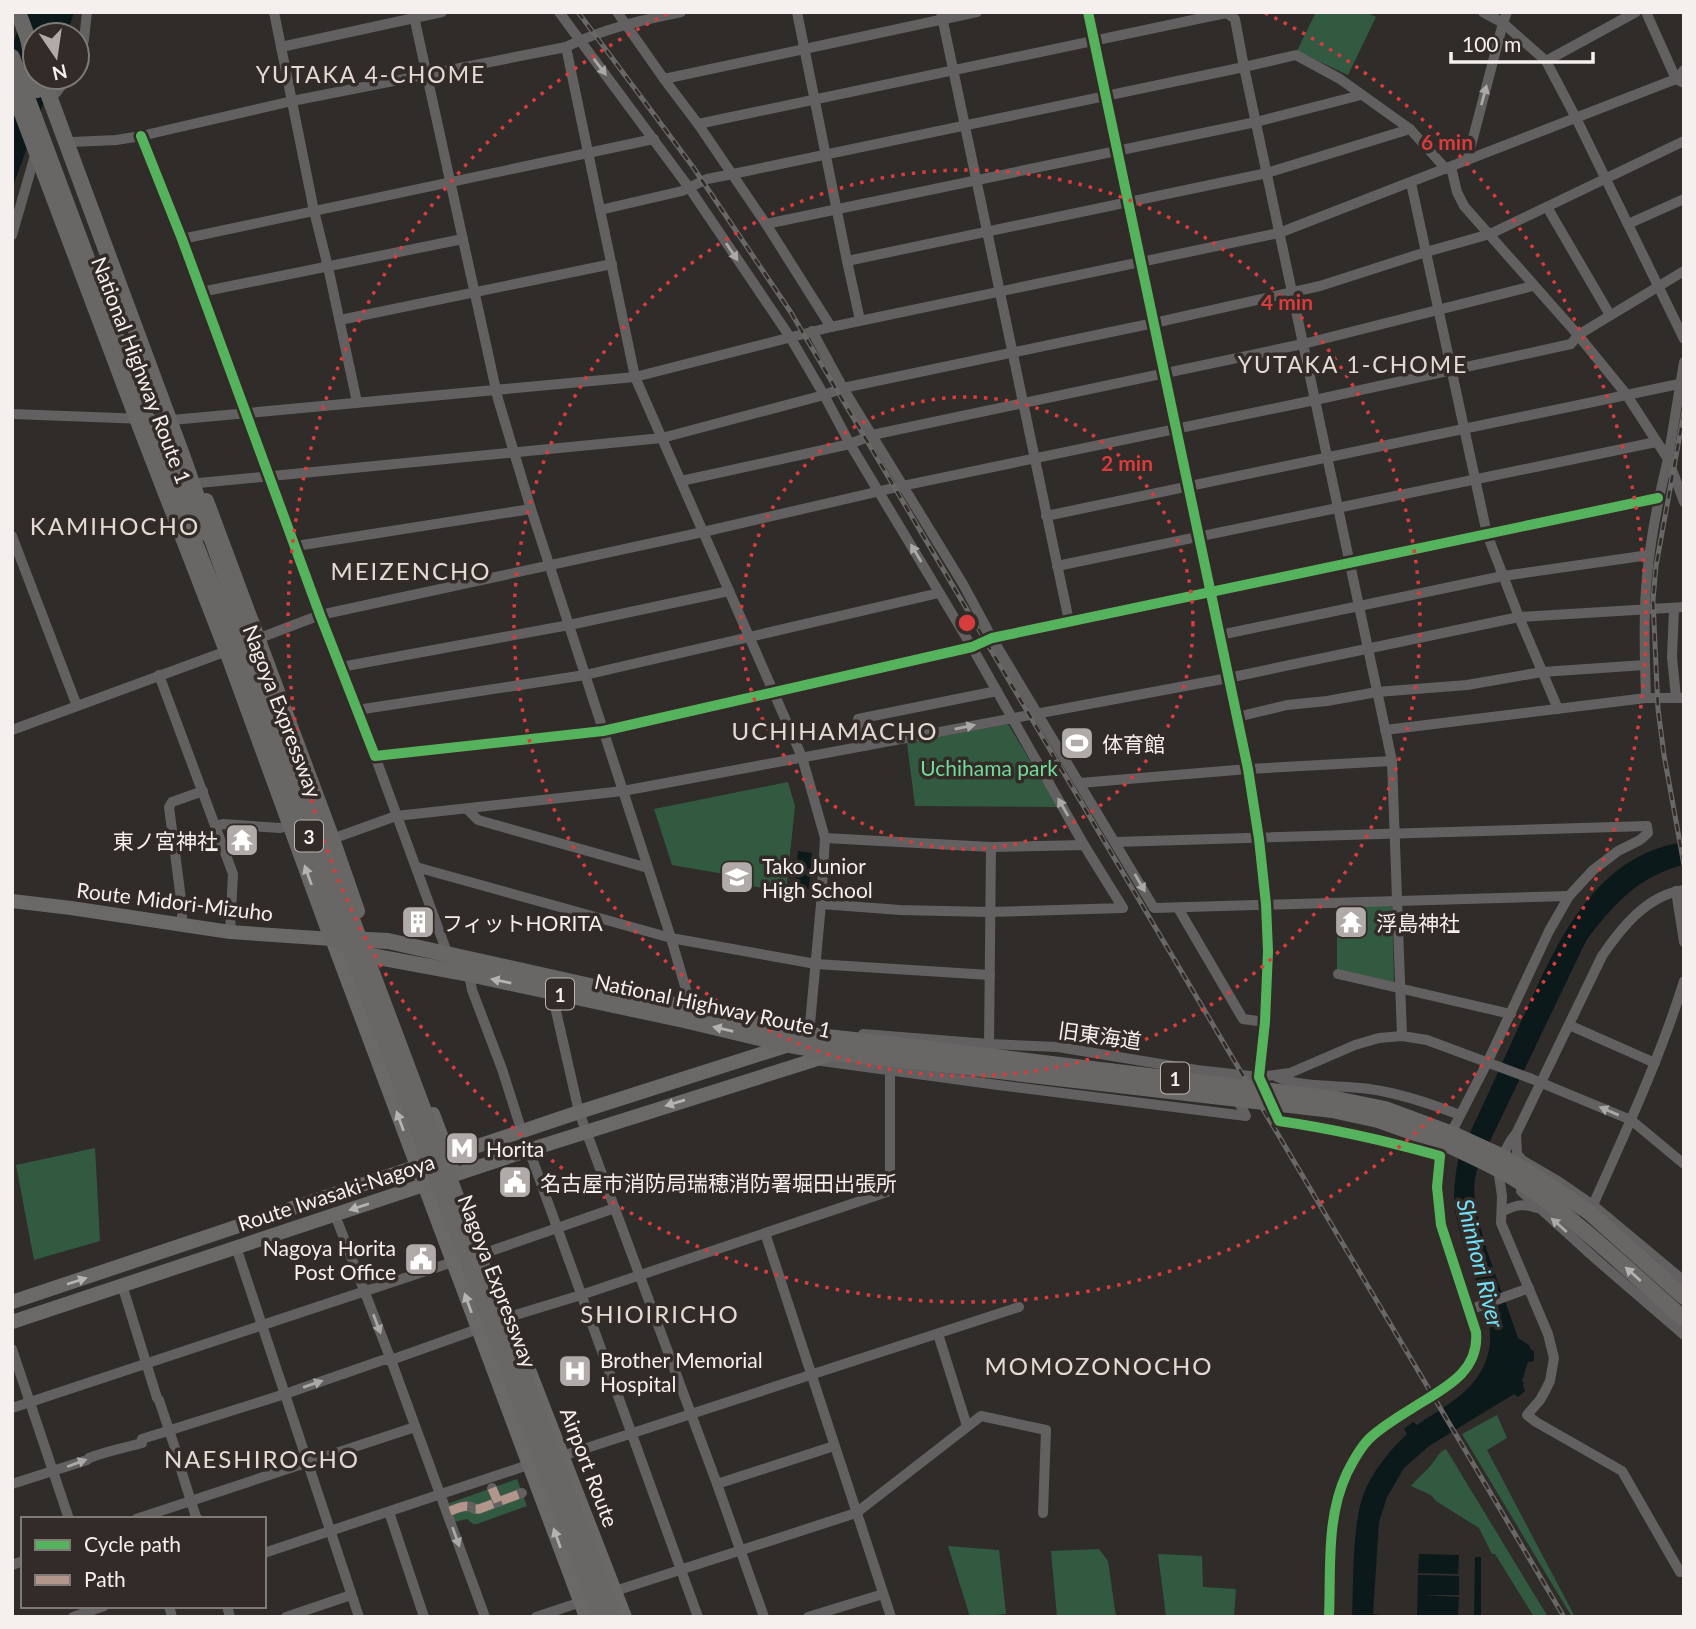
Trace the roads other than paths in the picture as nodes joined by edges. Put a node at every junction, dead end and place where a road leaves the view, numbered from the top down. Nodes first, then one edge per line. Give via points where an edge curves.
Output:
1 (274, 12) edge
2 (442, 12) edge
3 (559, 12) edge
4 (617, 12) edge
5 (681, 12) edge
6 (797, 12) edge
7 (977, 12) edge
8 (1088, 12) edge
9 (1483, 12) edge
10 (1636, 12) edge
11 (1646, 12) edge
12 (1225, 13) edge
13 (414, 15) edge
14 (655, 15) edge
15 (942, 16) edge
16 (1505, 18) edge
17 (627, 25) junction
18 (580, 40) junction
19 (1094, 41) junction
20 (281, 47) junction
21 (566, 47) junction
22 (805, 48) junction
23 (12, 57) edge
24 (1546, 61) junction
25 (1244, 67) junction
26 (953, 70) junction
27 (428, 75) junction
28 (1681, 77) edge
29 (664, 79) junction
30 (12, 87) edge
31 (38, 91) edge
32 (53, 91) edge
33 (53, 91) edge
34 (1361, 95) junction
35 (1106, 96) junction
36 (815, 98) junction
37 (292, 102) junction
38 (1576, 118) junction
39 (1256, 122) junction
40 (698, 124) junction
41 (964, 124) junction
42 (1410, 130) junction
43 (141, 136) junction
44 (654, 139) junction
45 (1684, 141) edge
46 (72, 142) junction
47 (35, 148) junction
48 (1118, 152) junction
49 (588, 153) junction
50 (825, 154) junction
51 (1467, 161) junction
52 (1448, 168) junction
53 (1267, 173) junction
54 (733, 174) junction
55 (1605, 179) junction
56 (976, 181) junction
57 (451, 182) junction
58 (1411, 183) junction
59 (690, 189) junction
60 (1684, 199) edge
61 (1128, 202) junction
62 (1547, 207) junction
63 (600, 210) junction
64 (837, 210) junction
65 (314, 211) junction
66 (766, 224) junction
67 (1628, 224) junction
68 (987, 231) junction
69 (1279, 233) junction
70 (1490, 234) junction
71 (12, 235) edge
72 (182, 239) junction
73 (463, 239) junction
74 (1426, 252) junction
75 (847, 261) junction
76 (1141, 262) junction
77 (612, 264) junction
78 (328, 267) junction
79 (1684, 271) edge
80 (1533, 286) junction
81 (1658, 286) junction
82 (999, 291) junction
83 (201, 292) junction
84 (1292, 292) junction
85 (475, 293) junction
86 (1439, 309) junction
87 (1610, 315) junction
88 (340, 320) junction
89 (860, 320) junction
90 (1154, 323) junction
91 (831, 327) junction
92 (812, 331) junction
93 (1578, 335) junction
94 (790, 337) junction
95 (1684, 339) edge
96 (1303, 344) junction
97 (1012, 352) junction
98 (1684, 362) edge
99 (1452, 371) junction
100 (1164, 373) junction
101 (635, 376) junction
102 (1679, 384) junction
103 (843, 388) junction
104 (495, 390) junction
105 (1626, 394) junction
106 (824, 395) junction
107 (1315, 400) junction
108 (357, 402) junction
109 (1023, 403) junction
110 (246, 413) junction
111 (12, 414) edge
112 (137, 419) junction
113 (172, 420) junction
114 (1176, 428) junction
115 (1464, 428) junction
116 (872, 435) junction
117 (662, 438) junction
118 (1656, 442) junction
119 (850, 444) junction
120 (514, 453) junction
121 (1327, 457) junction
122 (1034, 458) junction
123 (1668, 459) junction
124 (269, 476) junction
125 (1475, 480) junction
126 (681, 481) junction
127 (199, 483) junction
128 (902, 486) junction
129 (1188, 487) junction
130 (880, 492) junction
131 (1658, 498) junction
132 (1683, 498) edge
133 (1338, 508) junction
134 (531, 509) junction
135 (1046, 516) junction
136 (703, 531) junction
137 (1487, 534) junction
138 (12, 536) edge
139 (1199, 537) junction
140 (296, 546) junction
141 (225, 548) junction
142 (15, 554) edge
143 (1649, 555) junction
144 (1349, 563) junction
145 (550, 565) junction
146 (1057, 566) junction
147 (1503, 576) junction
148 (729, 591) junction
149 (1210, 592) junction
150 (939, 593) junction
151 (1359, 606) junction
152 (1644, 608) junction
153 (1679, 608) edge
154 (320, 615) junction
155 (1519, 617) junction
156 (1069, 621) junction
157 (569, 625) junction
158 (1220, 635) junction
159 (749, 637) junction
160 (992, 638) junction
161 (257, 639) junction
162 (972, 647) junction
163 (1368, 648) junction
164 (226, 651) junction
165 (1645, 665) junction
166 (341, 667) junction
167 (1542, 673) junction
168 (159, 675) junction
169 (585, 675) junction
170 (1228, 678) junction
171 (997, 691) junction
172 (773, 692) junction
173 (1377, 692) junction
174 (1646, 698) junction
175 (1680, 698) edge
176 (77, 706) junction
177 (1558, 709) junction
178 (357, 710) junction
179 (1038, 713) junction
180 (1237, 717) junction
181 (1012, 718) junction
182 (12, 730) edge
183 (1385, 730) junction
184 (603, 731) junction
185 (864, 746) junction
186 (374, 756) junction
187 (802, 757) junction
188 (1392, 761) junction
189 (1248, 769) junction
190 (1080, 783) junction
191 (203, 791) junction
192 (623, 791) junction
193 (467, 809) junction
194 (396, 816) junction
195 (290, 825) junction
196 (216, 826) junction
197 (1394, 834) junction
198 (825, 838) junction
199 (332, 839) junction
200 (1259, 839) junction
201 (1115, 842) junction
202 (1084, 845) junction
203 (991, 847) junction
204 (416, 867) junction
205 (648, 868) junction
206 (1680, 891) edge
207 (1569, 895) junction
208 (1396, 900) junction
209 (12, 901) edge
210 (821, 904) junction
211 (1266, 904) junction
212 (1178, 908) junction
213 (989, 912) junction
214 (182, 926) junction
215 (230, 932) junction
216 (332, 939) junction
217 (671, 939) junction
218 (367, 940) junction
219 (1684, 942) edge
220 (448, 955) junction
221 (372, 956) junction
222 (816, 964) junction
223 (470, 974) junction
224 (1338, 974) dead end
225 (990, 975) junction
226 (1684, 981) edge
227 (1399, 988) junction
228 (557, 993) junction
229 (686, 1007) junction
230 (1511, 1014) junction
231 (1265, 1022) junction
232 (1569, 1025) junction
233 (813, 1035) junction
234 (1402, 1036) junction
235 (989, 1044) junction
236 (789, 1045) junction
237 (834, 1052) junction
238 (889, 1058) junction
239 (814, 1060) junction
240 (1489, 1062) junction
241 (1655, 1063) junction
242 (1197, 1070) junction
243 (1224, 1073) junction
244 (1274, 1076) junction
245 (1259, 1077) junction
246 (1537, 1081) junction
247 (1192, 1110) junction
248 (579, 1112) junction
249 (1460, 1115) junction
250 (1632, 1120) junction
251 (586, 1131) junction
252 (522, 1132) junction
253 (1516, 1134) junction
254 (529, 1150) junction
255 (450, 1156) junction
256 (1440, 1156) junction
257 (1500, 1163) junction
258 (1684, 1164) edge
259 (416, 1167) junction
260 (1538, 1169) junction
261 (456, 1175) junction
262 (423, 1185) junction
263 (1593, 1205) junction
264 (615, 1208) junction
265 (1540, 1208) junction
266 (1503, 1211) junction
267 (335, 1215) junction
268 (558, 1228) junction
269 (765, 1233) junction
270 (236, 1247) junction
271 (485, 1253) junction
272 (453, 1262) junction
273 (640, 1275) junction
274 (1684, 1281) edge
275 (122, 1285) junction
276 (1524, 1290) junction
277 (365, 1291) junction
278 (581, 1295) junction
279 (1684, 1297) edge
280 (12, 1302) edge
281 (1019, 1307) dead end
282 (1472, 1309) junction
283 (509, 1317) junction
284 (1684, 1319) edge
285 (12, 1322) edge
286 (262, 1326) junction
287 (478, 1329) junction
288 (938, 1334) junction
289 (1684, 1335) edge
290 (12, 1349) edge
291 (391, 1360) junction
292 (146, 1364) junction
293 (811, 1375) junction
294 (285, 1394) junction
295 (31, 1402) junction
296 (12, 1408) edge
297 (690, 1415) junction
298 (967, 1426) junction
299 (415, 1427) junction
300 (170, 1430) junction
301 (632, 1434) junction
302 (834, 1446) junction
303 (564, 1456) junction
304 (309, 1462) junction
305 (529, 1464) junction
306 (53, 1471) junction
307 (12, 1484) edge
308 (717, 1484) junction
309 (492, 1488) dead end
310 (522, 1493) dead end
311 (441, 1494) junction
312 (503, 1500) junction
313 (190, 1501) junction
314 (450, 1511) dead end
315 (513, 1511) dead end
316 (389, 1512) junction
317 (856, 1513) junction
318 (1043, 1513) dead end
319 (68, 1517) edge
320 (142, 1517) edge
321 (196, 1517) edge
322 (330, 1531) junction
323 (741, 1551) junction
324 (266, 1552) edge
325 (682, 1569) junction
326 (1684, 1571) edge
327 (615, 1591) junction
328 (883, 1594) junction
329 (352, 1595) junction
330 (100, 1609) edge
331 (583, 1610) edge
332 (73, 1617) edge
333 (286, 1617) edge
334 (359, 1617) edge
335 (424, 1617) edge
336 (485, 1617) edge
337 (536, 1617) edge
338 (601, 1617) edge
339 (614, 1617) edge
340 (625, 1617) edge
341 (698, 1617) edge
342 (764, 1617) edge
343 (808, 1617) edge
344 (891, 1617) edge
345 (1329, 1617) edge

1 - 20 street
2 - 13 street
3 - 18 street
4 - 17 street
5 - 14 street
6 - 22 street
7 - 15 street
8 - 19 street
9 - 16 street
10 - 24 street
11 - 28 street
12 - 19 street
12 - 25 street via 1235,19
13 - 20 street
13 - 27 street
14 - 17 street
15 - 22 street
15 - 26 street
16 - 24 street
51 -> 16 street
17 - 18 street
17 - 29 street
18 - 21 street
18 -> 44 street
19 - 26 street
19 - 35 street
20 - 37 street
21 - 27 street
21 - 49 street
22 - 29 street
22 - 36 street
23 - 338 highway, Nagoya Expressway / 3, bridge
24 - 38 street
25 - 34 street via 1296,55
25 - 35 street
25 - 39 street
26 - 36 street
26 - 41 street
27 - 37 street
27 - 57 street
28 - 38 street
29 - 40 street
30 - 47 highway, National Highway Route 1
31 - 141 highway, bridge via 197,525
32 - 46 highway, National Highway Route 1
33 - 339 highway, Nagoya Expressway / 3, bridge via 261,677
34 - 39 street
34 - 42 street
35 - 41 street
35 - 48 street
36 - 40 street
36 - 50 street
37 - 43 street
37 - 65 street
38 - 51 street
38 - 55 street
39 - 48 street
39 - 53 street
40 - 54 street
41 - 50 street
41 - 56 street
42 - 52 street
42 - 53 street
43 - 46 street
43 - 72 street
44 - 49 street
44 - 59 street
45 - 55 street
46 - 113 highway, National Highway Route 1
47 - 71 street
47 - 112 highway, National Highway Route 1
48 - 56 street
48 - 61 street
49 - 57 street
49 - 63 street
50 - 54 street
50 - 64 street
51 - 52 street
52 - 58 street
52 - 70 street via 1464,206
53 - 61 street
53 - 69 street
54 - 59 street via 707,179
54 - 66 street
55 - 62 street
55 - 67 street
56 - 64 street
56 - 68 street
57 - 65 street
57 - 73 street
58 - 69 street
58 - 74 street
59 - 63 street
59 -> 94 street
60 - 67 street
61 - 68 street
61 - 76 street
62 - 70 street
62 - 87 street
63 - 77 street
64 - 66 street
64 - 75 street
65 - 72 street
65 - 78 street
66 - 91 street
67 - 81 street
68 - 75 street
68 - 82 street
69 - 76 street
69 - 84 street
70 - 74 street
70 - 80 street
72 - 83 street
73 - 78 street
73 - 85 street
74 - 84 street
74 - 86 street
75 - 89 street
76 - 82 street
76 - 90 street
77 - 85 street
77 - 101 street
78 - 83 street
78 - 88 street
79 - 81 street
80 - 86 street
80 - 93 street
81 - 87 street
81 - 95 street
82 - 89 street
82 - 97 street
83 - 110 street
84 - 90 street
84 - 96 street
85 - 88 street
85 - 104 street
86 - 96 street
86 - 99 street
87 - 93 street
88 - 108 street
89 - 91 street
90 - 97 street
90 - 100 street
91 - 92 street
92 - 94 street
92 - 103 street
93 - 99 street via 1571,344
93 - 105 street
94 - 101 street
94 - 106 street
96 - 100 street
96 - 107 street
97 - 103 street
97 - 109 street
98 - 102 street
99 - 107 street
99 - 115 street
100 - 109 street
100 - 114 street
101 - 104 street
101 - 117 street
102 - 105 street
102 - 123 street
103 - 106 street
103 - 116 street
104 - 108 street
104 - 120 street
105 - 115 street
105 - 118 street
106 - 117 street
106 - 119 street
107 - 114 street
107 - 121 street
108 - 110 street
109 - 116 street
109 - 122 street
110 - 113 street
110 - 124 street
111 - 112 street
112 - 113 street
112 - 164 highway, National Highway Route 1
113 - 127 highway, National Highway Route 1
114 - 122 street
114 - 129 street
115 - 121 street
115 - 125 street
116 - 119 street
116 - 128 street
117 - 120 street
117 - 126 street
118 - 123 street
118 - 125 street
119 - 126 street
119 - 130 street
120 - 124 street
120 - 134 street
121 - 129 street
121 - 133 street
122 - 128 street
122 - 135 street
123 - 131 street
123 - 132 street
124 - 127 street
124 - 140 street
125 - 133 street
125 - 137 street
126 - 136 street
127 - 141 highway, National Highway Route 1
128 - 130 street
128 - 160 street
129 - 135 street
129 - 139 street
130 - 136 street
150 -> 130 street
131 - 137 street
131 - 143 street
133 - 139 street
133 - 144 street
134 - 140 street
134 - 145 street
135 - 146 street
136 - 145 street
136 - 148 street
137 - 144 street
137 - 147 street
138 - 142 street
139 - 146 street
139 - 149 street
140 - 154 street
141 - 161 highway, National Highway Route 1
142 - 176 street
143 - 147 street
143 - 152 street
144 - 149 street
144 - 151 street
145 - 154 street
145 - 157 street
146 - 156 street
147 - 151 street
147 - 155 street
148 - 157 street
148 - 159 street
149 - 156 street
149 - 158 street
150 - 159 street
150 - 162 street
151 - 158 street
151 - 163 street
152 - 153 street
152 - 155 street
152 - 165 street
153 - 175 street via 1672,657
154 - 161 street
154 - 166 street
155 - 163 street
155 - 167 street
156 - 160 street
157 - 166 street
157 - 169 street
158 - 170 street
159 - 169 street
159 - 172 street
160 - 162 street
160 - 179 street
161 - 199 highway, National Highway Route 1
162 - 171 street
162 - 172 street
163 - 170 street
163 - 173 street
164 - 168 street
164 - 195 highway, National Highway Route 1
165 - 167 street
165 - 174 street
166 - 178 street
167 - 173 street
167 - 177 street
168 - 176 street
168 - 191 street
169 - 178 street
169 - 184 street
170 - 179 street
170 - 180 street
171 - 181 street
171 - 185 street via 859,719
172 - 184 street
172 - 187 street
173 - 180 street
173 - 183 street
174 - 175 street
174 - 177 street
176 - 182 street
177 - 183 street
178 - 186 street
179 - 181 street
179 - 190 street
180 - 189 street
185 -> 181 street
202 -> 181 street
183 - 188 street
184 - 186 street
184 - 192 street
185 - 187 street
186 - 194 street
187 - 192 street
187 - 198 street
188 - 189 street
188 - 197 street
189 - 190 street
189 - 200 street
190 - 201 street
191 - 196 street
191 - 214 street via 169,807
192 - 193 street
192 - 205 street
193 - 194 street
193 - 205 street via 478,820
194 - 199 street
194 - 204 street
195 - 196 street
216 -> 195 highway, National Highway Route 1
196 - 215 street via 233,874
197 - 200 street
197 - 207 street via 1647,825 1648,833 1593,870
197 - 208 street
198 - 203 street
198 - 210 street
199 - 218 highway, National Highway Route 1
200 - 201 street
200 - 211 street
201 -> 212 street via 1154,908
202 - 203 street
202 - 213 street via 1123,908
203 - 213 street
204 - 217 street
204 - 220 street
205 - 217 street
206 - 219 street
206 - 232 street via 1639,912 1618,933
207 - 208 street
207 - 230 street
208 - 211 street
208 - 227 street
209 - 214 main road, Route Midori-Mizuho
210 - 213 street
210 - 222 street
211 - 212 street
211 - 231 street
212 - 231 street via 1243,1019
213 - 225 street
214 - 215 main road, Route Midori-Mizuho
215 - 216 main road, Route Midori-Mizuho
216 - 218 highway, 1
216 - 221 highway, National Highway Route 1 / 1
259 -> 216 main road
217 - 222 street
217 - 229 street via 687,993
218 - 220 highway, National Highway Route 1 / 1
218 - 221 main road, Airport Route
220 - 229 highway, National Highway Route 1 / 1
221 - 223 highway, National Highway Route 1 / 1
221 - 255 main road, Airport Route
222 - 225 street
222 - 233 street
228 -> 223 highway, National Highway Route 1 / 1
223 - 252 street
224 - 227 street
225 - 235 street
226 - 241 street
227 - 230 street
227 - 234 street
236 -> 228 highway, National Highway Route 1 / 1
228 - 248 street via 556,1011
229 - 233 highway, National Highway Route 1 / 1
230 - 240 street
231 - 245 street
232 - 241 street
232 - 246 street
233 - 235 street, 旧東海道 via 834,1032
233 - 236 main road, Route Iwasaki-Nagoya
233 - 238 highway, National Highway Route 1 / 1
234 - 240 street, 旧東海道
234 - 244 street, 旧東海道 via 1355,1045
235 - 242 street, 旧東海道 via 1058,1048
236 - 237 highway, National Highway Route 1 / 1
236 - 248 main road, Route Iwasaki-Nagoya
237 - 238 highway, National Highway Route 1 / 1
237 - 239 main road, Route Iwasaki-Nagoya
238 - 239 street
238 - 247 street
238 - 257 highway, National Highway Route 1 / 1, bridge via 1332,1110 1378,1120
238 - 269 street via 890,1191
239 -> 251 main road, Route Iwasaki-Nagoya
240 - 246 street, 旧東海道
240 - 249 street
241 - 250 street
242 - 243 street, 旧東海道
242 - 247 street
243 - 245 street, 旧東海道
243 - 247 street via 1246,1116
244 - 245 street, 旧東海道
244 - 249 street via 1300,1083 1373,1089
245 - 256 street via 1279,1121 1382,1139
250 -> 246 street
246 - 253 street
248 - 251 street
248 - 252 main road, Route Iwasaki-Nagoya
249 - 256 street
250 - 258 street
250 - 263 street
251 - 254 main road, Route Iwasaki-Nagoya
251 - 264 street
252 - 255 main road, Route Iwasaki-Nagoya
253 - 257 street
253 - 260 street via 1517,1154
254 - 261 main road, Route Iwasaki-Nagoya
254 - 268 street
255 - 259 main road, Route Iwasaki-Nagoya
255 - 261 main road, Airport Route
256 - 282 street via 1438,1213
257 - 260 street
257 - 265 street via 1510,1182
257 - 266 street
257 - 279 highway, National Highway Route 1 / 1 via 1589,1212
284 -> 257 highway, National Highway Route 1 / 1
259 - 262 main road
280 -> 259 main road, Route Iwasaki-Nagoya
260 - 263 street
261 - 262 main road, Route Iwasaki-Nagoya
261 - 271 main road, Airport Route
262 -> 267 main road, Route Iwasaki-Nagoya
262 - 272 main road
263 - 274 street
264 - 268 street
264 - 273 street
265 - 266 street via 1526,1204
289 -> 265 street
266 - 276 street via 1501,1223
267 - 270 main road, Route Iwasaki-Nagoya
267 - 277 street
268 - 271 street
268 - 278 street
269 - 273 street
269 - 293 street
270 - 275 main road, Route Iwasaki-Nagoya
270 - 286 street
271 - 283 main road, Airport Route
272 - 277 street
287 -> 272 main road
273 - 278 street
273 - 297 street
275 - 285 main road, Route Iwasaki-Nagoya
275 - 292 street
276 - 282 street
276 - 326 street via 1548,1334 1553,1359 1550,1381 1527,1415 1622,1471 1680,1572
277 - 286 street
277 -> 291 street
278 - 283 street
278 - 301 street
281 - 288 street
282 - 345 street via 1477,1343 1466,1369 1371,1437 1346,1474 1332,1529
283 - 303 main road, Airport Route
286 - 292 street
286 - 294 street
287 - 291 street
287 - 305 main road
288 - 293 street
288 - 298 street
290 - 295 street
294 -> 291 street
291 - 299 street
292 - 295 street
292 - 300 street
293 - 297 street
293 - 302 street
294 - 300 street
294 - 304 street
295 - 296 street
295 - 306 street
297 - 301 street
297 - 308 street
298 - 317 street
298 - 318 street via 981,1416 1046,1430
299 - 304 street
299 - 311 street
306 -> 300 street
300 - 313 street
301 - 303 street
301 - 325 street
302 - 308 street
302 - 317 street
303 - 305 street
303 - 327 main road, Airport Route
304 - 313 street
304 - 322 street
305 - 311 street
331 -> 305 main road
306 - 307 street
306 - 319 street
308 - 323 street
309 - 312 street
310 - 312 street
311 - 316 street
311 -> 336 street
312 - 314 street
312 - 315 street
313 - 320 street
313 - 321 street
316 - 322 street
316 - 335 street
317 - 323 street
317 - 328 street
322 - 324 street
322 - 329 street
323 - 325 street
323 - 342 street
325 - 327 street
325 - 341 street
327 - 340 main road, Airport Route
328 - 343 street
328 - 344 street
329 - 333 street
329 - 334 street
330 - 332 street
331 - 337 street

